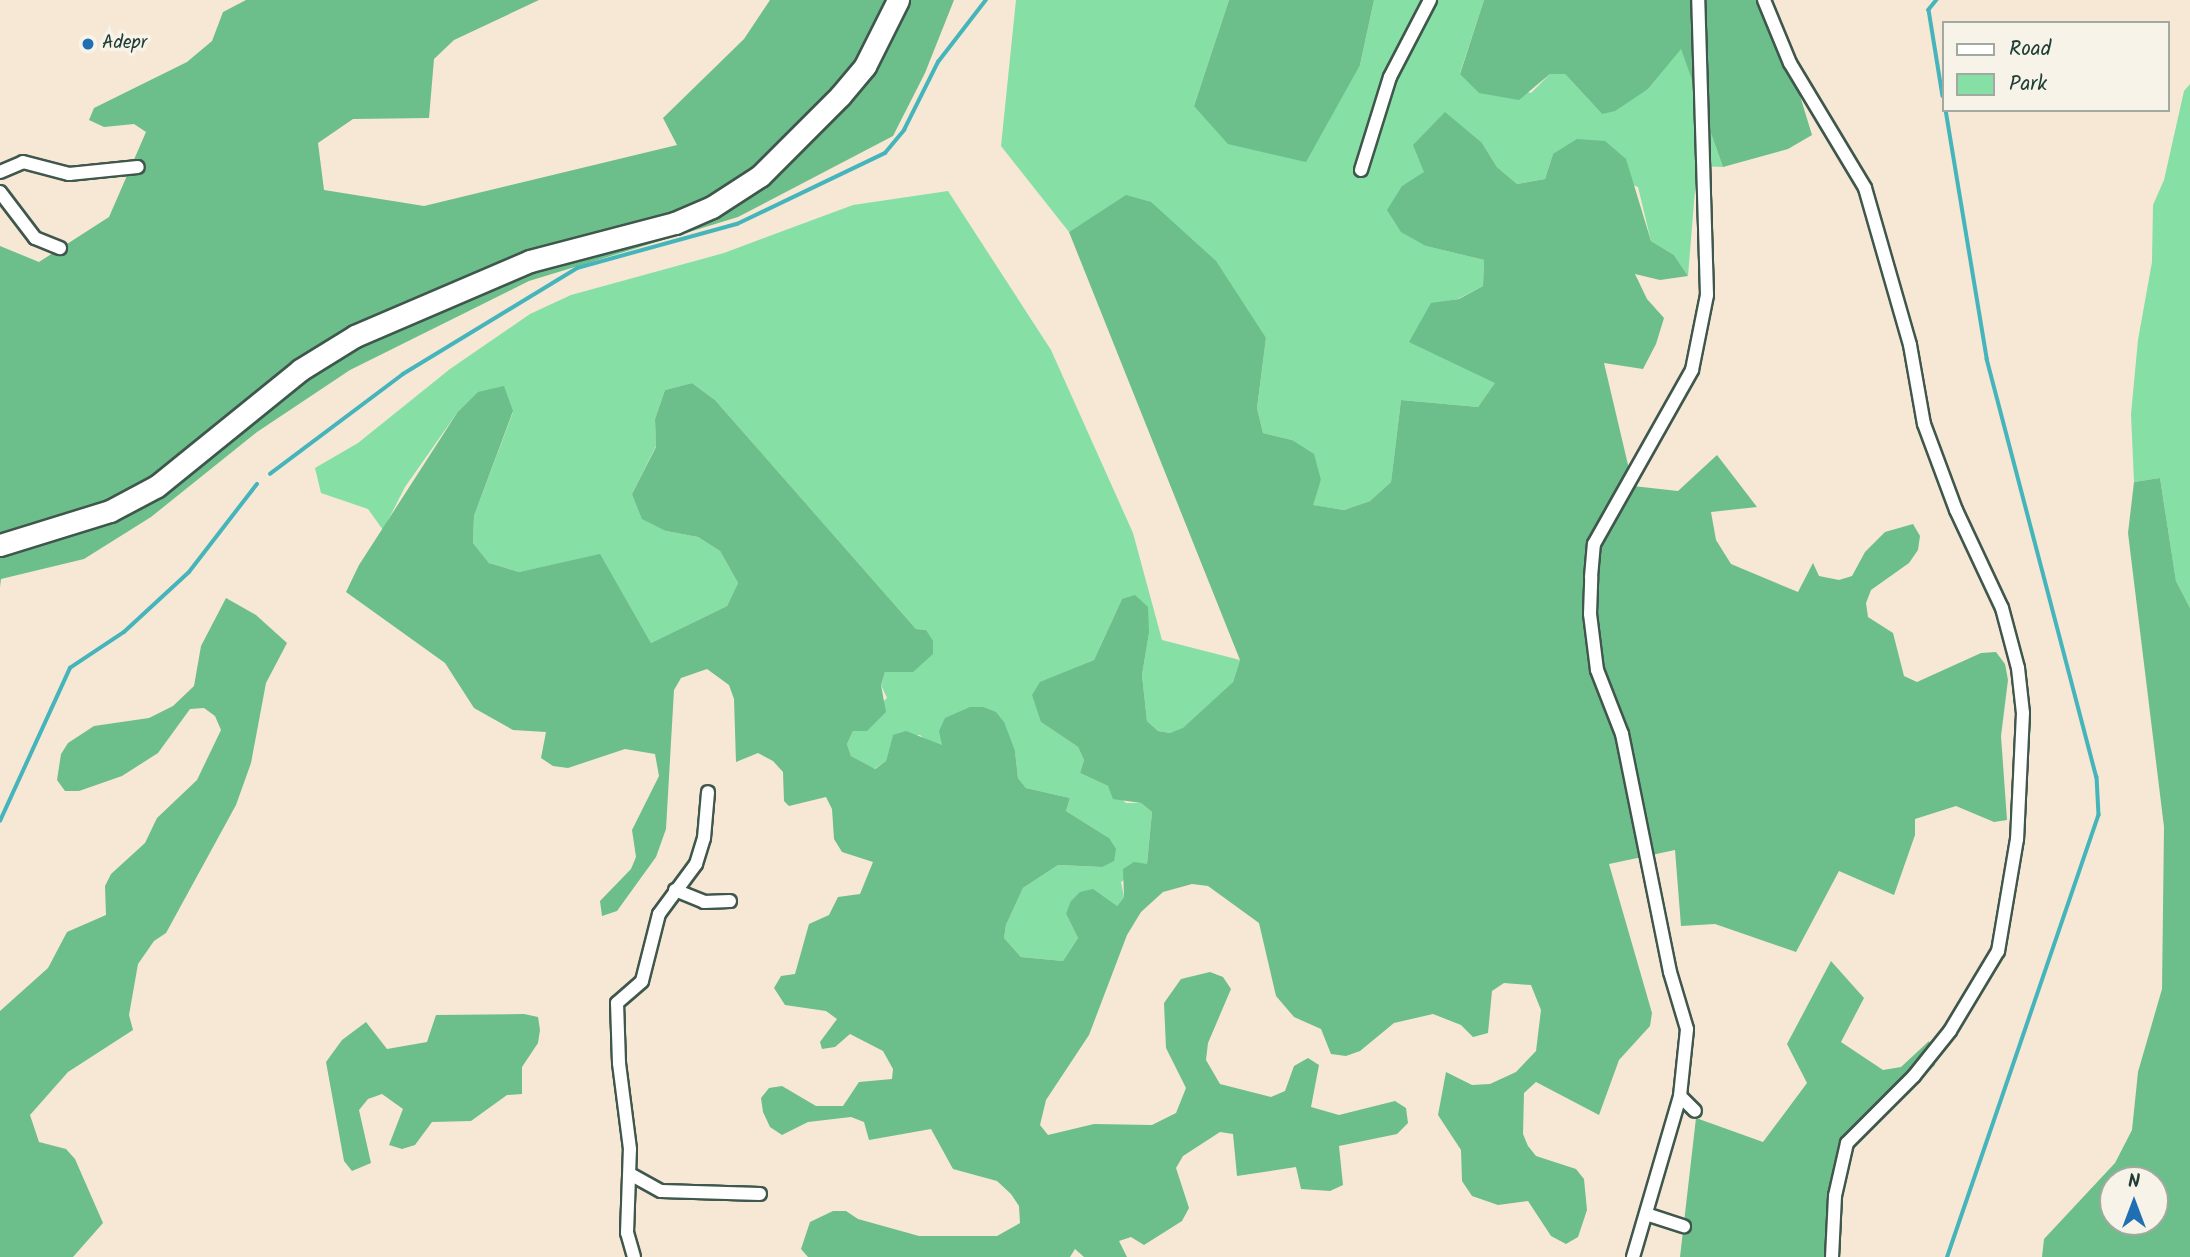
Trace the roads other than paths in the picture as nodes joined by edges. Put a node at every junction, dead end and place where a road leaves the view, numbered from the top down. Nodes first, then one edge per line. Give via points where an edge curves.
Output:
1 (898, 0) edge
2 (1430, 0) edge
3 (1698, 0) edge
4 (1764, 0) edge
5 (138, 167) dead end
6 (1361, 170) dead end
7 (0, 172) edge
8 (0, 192) edge
9 (60, 248) dead end
10 (0, 545) edge
11 (708, 792) dead end
12 (675, 890) junction
13 (730, 901) dead end
14 (1680, 1096) junction
15 (1695, 1111) dead end
16 (629, 1174) junction
17 (760, 1194) dead end
18 (1646, 1214) junction
19 (1684, 1226) dead end
20 (634, 1257) edge
21 (1633, 1257) edge
22 (1832, 1257) edge

1 - 10 highway via 872,54 840,96 760,176 712,206 675,223 530,261 355,336 300,370 158,486 110,512
2 - 6 street via 1390,77
3 - 14 street via 1707,295 1692,370 1594,544 1590,614 1597,670 1622,734 1670,972 1685,1018
4 - 22 street via 1790,63 1865,188 1910,345 1924,424 1956,510 2002,608 2018,668 2023,713 2017,839 1998,951 1950,1031 1914,1076 1847,1143 1835,1196
5 - 7 street via 69,173 23,162
8 - 9 street via 35,238
11 - 12 street via 701,850
12 - 13 street via 704,902
12 - 16 street via 654,925 642,981 617,1003
14 - 15 street
14 - 18 street
16 - 17 street via 661,1191
16 - 20 street via 627,1233
18 - 19 street
18 - 21 street

